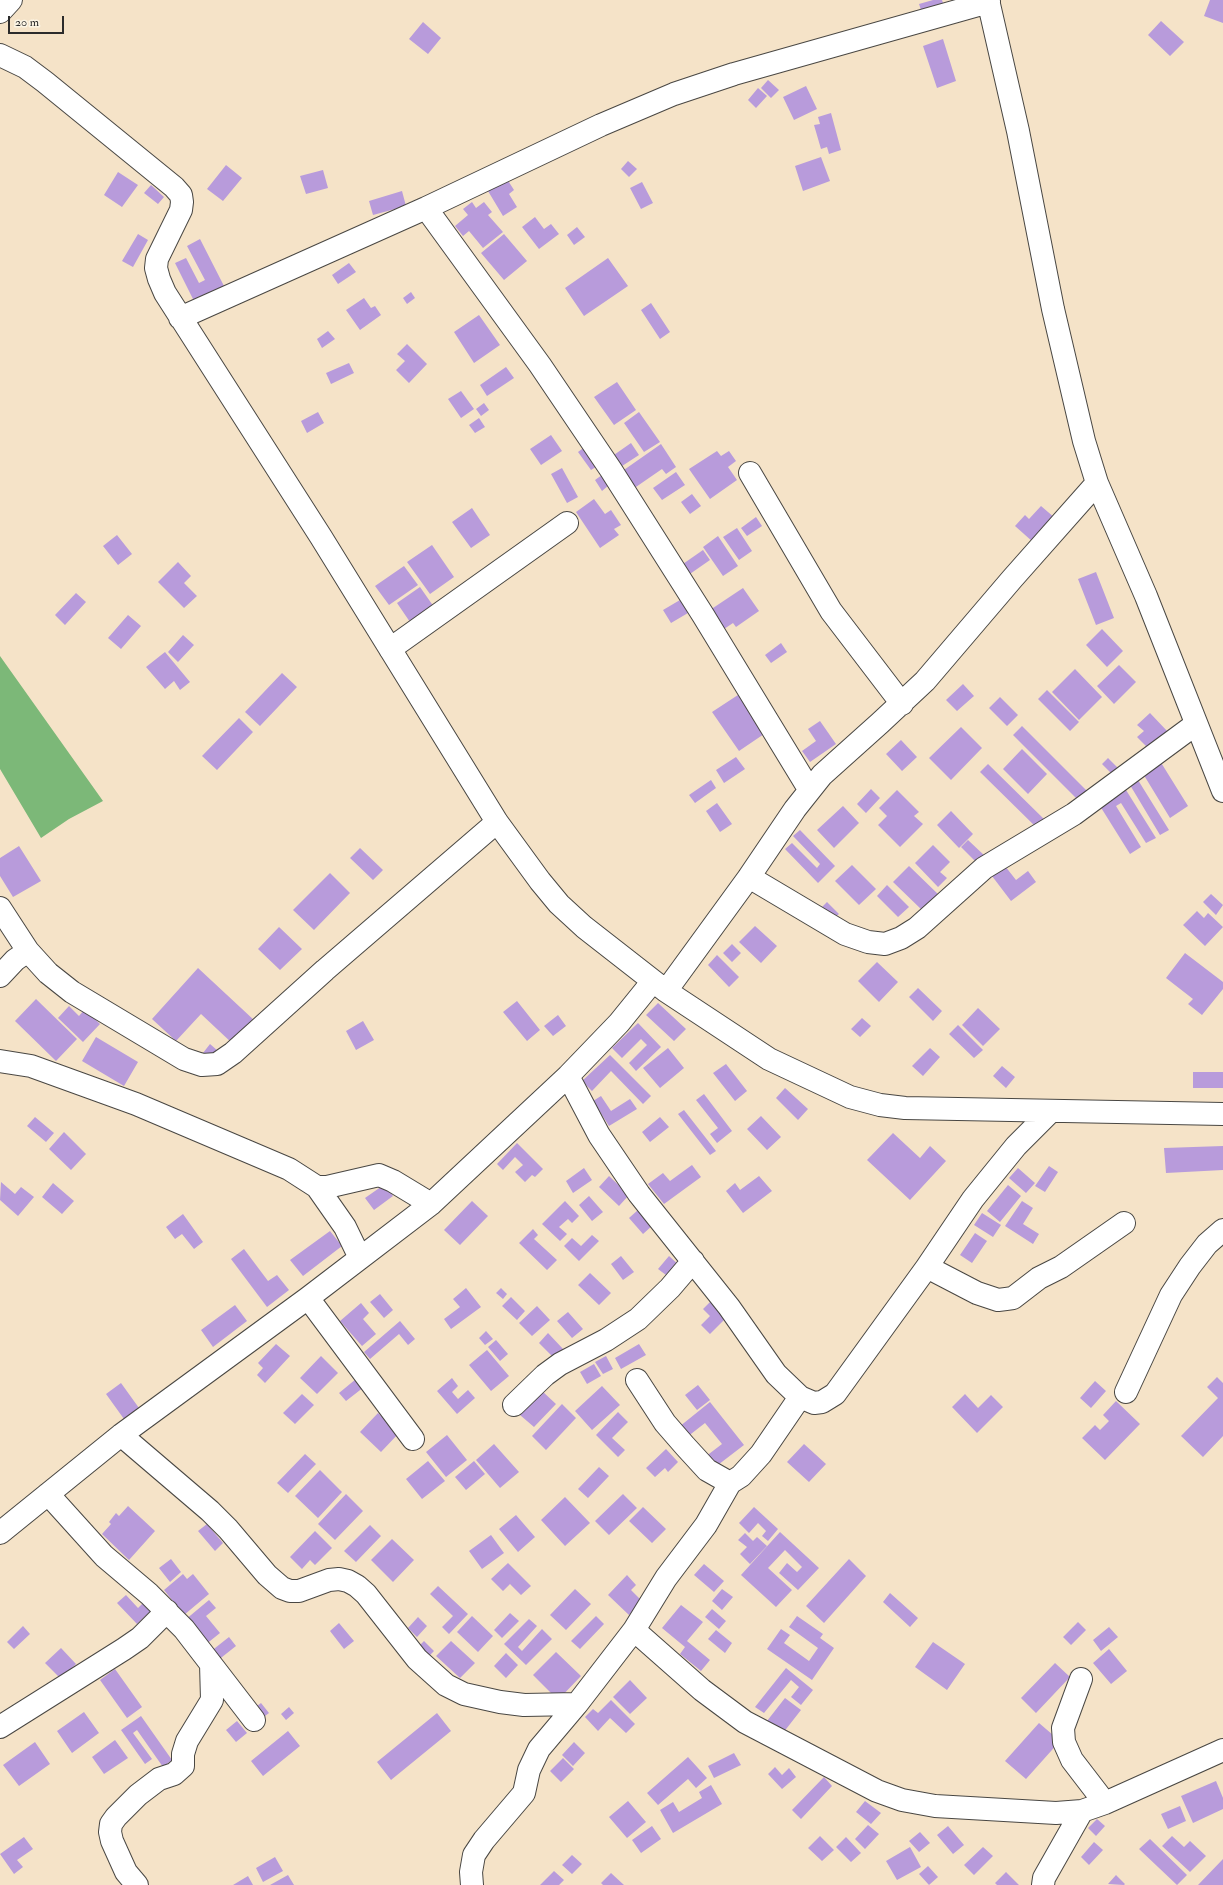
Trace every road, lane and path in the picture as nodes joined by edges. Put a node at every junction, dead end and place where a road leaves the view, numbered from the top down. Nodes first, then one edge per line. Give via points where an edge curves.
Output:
1 (11, 0) edge
2 (989, 1) edge
3 (0, 12) edge
4 (0, 55) edge
5 (426, 208) junction
6 (180, 318) junction
7 (750, 474) dead end
8 (1097, 483) junction
9 (567, 523) dead end
10 (390, 650) junction
11 (902, 704) junction
12 (1196, 724) junction
13 (809, 789) junction
14 (1223, 791) edge
15 (498, 822) junction
16 (749, 877) junction
17 (0, 908) edge
18 (28, 951) junction
19 (0, 976) edge
20 (659, 986) junction
21 (0, 1061) edge
22 (568, 1076) junction
23 (1050, 1112) junction
24 (1223, 1114) edge
25 (317, 1187) junction
26 (431, 1204) junction
27 (1124, 1223) dead end
28 (1223, 1230) edge
29 (360, 1258) junction
30 (693, 1260) junction
31 (927, 1267) junction
32 (308, 1298) junction
33 (637, 1380) dead end
34 (1126, 1392) dead end
35 (800, 1397) junction
36 (514, 1405) dead end
37 (121, 1435) junction
38 (413, 1439) dead end
39 (730, 1483) junction
40 (48, 1494) junction
41 (0, 1533) edge
42 (167, 1611) junction
43 (634, 1630) junction
44 (211, 1664) junction
45 (1082, 1679) dead end
46 (577, 1704) junction
47 (254, 1720) dead end
48 (0, 1727) edge
49 (1223, 1750) edge
50 (1104, 1803) junction
51 (1082, 1811) junction
52 (137, 1885) edge
53 (472, 1885) edge
54 (1043, 1885) edge

1 - 3 street
2 - 5 street via 741,72 674,94 601,125
2 - 8 street via 1053,309 1084,441
4 - 6 street via 25,67 45,82 181,195 181,210 156,268 159,279
5 - 6 street
5 - 13 street via 540,365 611,470
6 - 10 street
7 - 11 street via 831,611
8 - 11 street
8 - 12 street via 1146,596
9 - 10 street
10 - 15 street
11 - 13 street via 836,761
12 - 14 street
12 - 16 street via 1074,814 984,868 917,928 885,944 868,942 845,934
13 - 16 street
15 - 18 street via 325,970 233,1053 217,1064 202,1065 184,1059 72,992 48,973
15 - 20 street via 559,904
16 - 20 street
17 - 18 street
18 - 19 street
20 - 22 street
20 - 23 street via 769,1059 850,1097 905,1108
21 - 25 street via 31,1066 136,1104 289,1168
22 - 26 street
22 - 30 street via 599,1135 619,1166 666,1230
23 - 24 street
23 - 31 street via 994,1171
25 - 26 street via 379,1175
25 - 29 street via 345,1227
26 - 29 street
27 - 31 street via 1061,1268 1039,1278 1013,1298 1006,1300 977,1293
28 - 34 street via 1190,1266 1171,1295
29 - 32 street
30 - 35 street via 776,1374
30 - 36 street via 670,1288 638,1319 606,1340 560,1364
31 - 35 street via 835,1394 814,1403
32 - 37 street
32 - 38 street
33 - 39 street via 665,1423 685,1446 707,1470
35 - 39 street via 760,1454 741,1476
37 - 40 street
37 - 46 street via 210,1511 267,1576 282,1588 299,1591 339,1579 357,1586 417,1659 446,1685 464,1694 500,1702 524,1705
39 - 43 street via 706,1526 666,1578
40 - 41 street
40 - 42 street via 104,1556
42 - 44 street
42 - 48 street via 140,1638
43 - 46 street
43 - 51 street via 702,1690 745,1722 877,1791 902,1800 935,1806 1056,1813
44 - 47 street
44 - 52 street via 212,1700 188,1741 183,1754 183,1766 138,1795 112,1824 112,1841 126,1872
45 - 50 street via 1063,1728 1064,1742 1072,1760
46 - 53 street via 538,1749 531,1764 524,1793 484,1840 474,1856
49 - 50 street
50 - 51 street
51 - 54 street via 1044,1878

